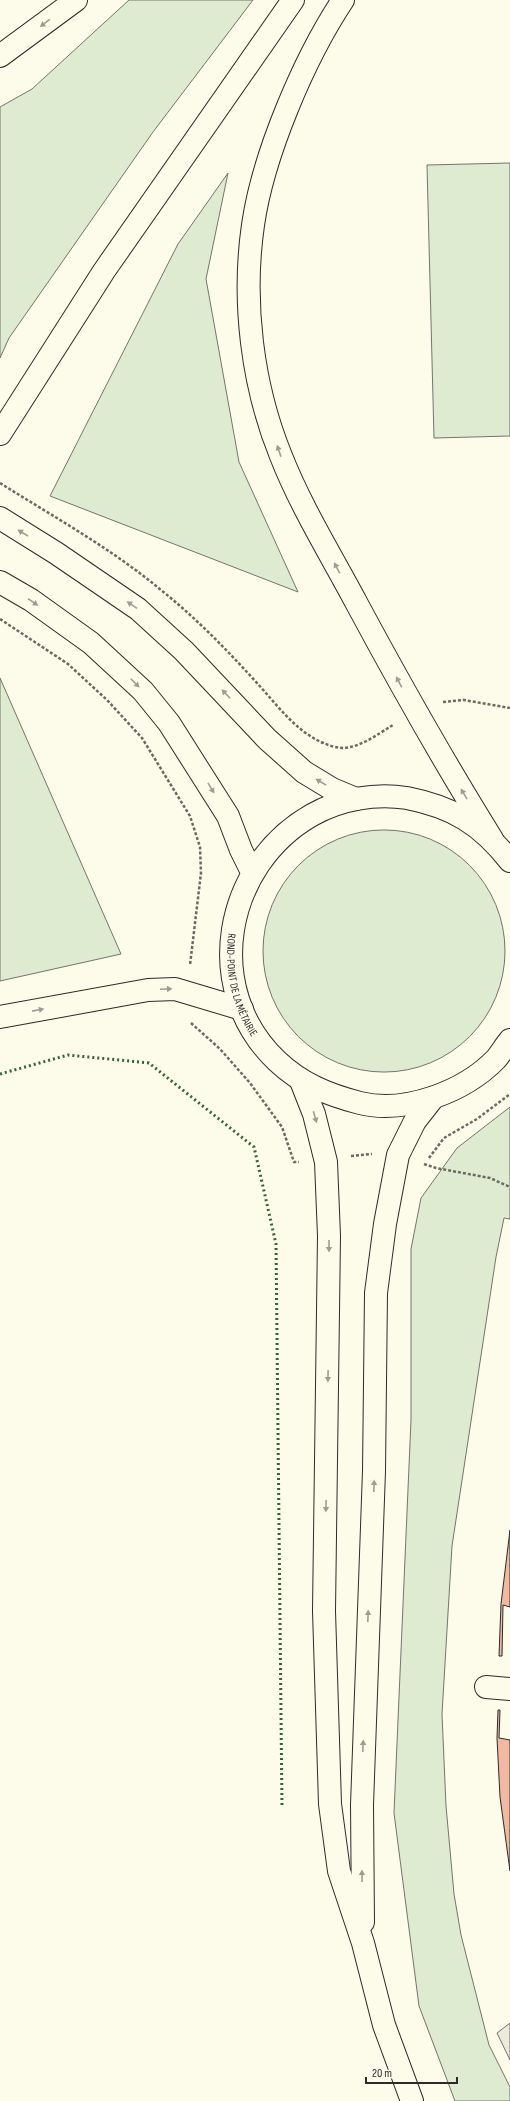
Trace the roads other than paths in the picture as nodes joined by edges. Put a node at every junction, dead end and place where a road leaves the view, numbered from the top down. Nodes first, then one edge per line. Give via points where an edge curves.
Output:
1 (76, 0) edge
2 (293, 0) edge
3 (343, 0) edge
4 (0, 56) edge
5 (0, 434) edge
6 (0, 518) edge
7 (0, 582) edge
8 (356, 799) junction
9 (492, 839) junction
10 (510, 862) edge
11 (252, 872) junction
12 (242, 1009) junction
13 (0, 1017) edge
14 (510, 1040) edge
15 (301, 1081) junction
16 (433, 1098) junction
17 (486, 1687) dead end
18 (510, 1689) edge
19 (363, 1943) junction
20 (412, 2101) edge

1 -> 4 main road
2 - 5 main road via 104,270
9 -> 3 main road via 416,713 310,518 281,456 264,403 250,318 249,269 253,224 271,152 300,77
8 -> 6 main road via 332,789 304,772 267,739 190,657 138,609
7 -> 11 main road via 31,600 91,643 143,691 169,723 228,816
8 - 9 main road, ROND-POINT DE LA MÉTAIRIE via 393,796 429,802 463,817
8 - 11 main road, ROND-POINT DE LA MÉTAIRIE via 325,808 296,824 272,846
9 - 10 main road, ROND-POINT DE LA MÉTAIRIE
11 - 12 main road, ROND-POINT DE LA MÉTAIRIE via 238,905 231,940 233,975
13 -> 12 main road via 148,990 175,989
12 - 15 main road, ROND-POINT DE LA MÉTAIRIE via 257,1037 272,1055
14 - 16 main road, ROND-POINT DE LA MÉTAIRIE via 495,1059 467,1082
15 - 16 main road, ROND-POINT DE LA MÉTAIRIE via 332,1096 365,1104 399,1105
15 -> 19 main road via 314,1114 326,1162 329,1236 324,1611 330,1804 339,1871
19 -> 16 main road via 362,1805 374,1471 376,1294 385,1224 398,1155 415,1121
17 - 18 main road
19 - 20 main road via 384,2026

